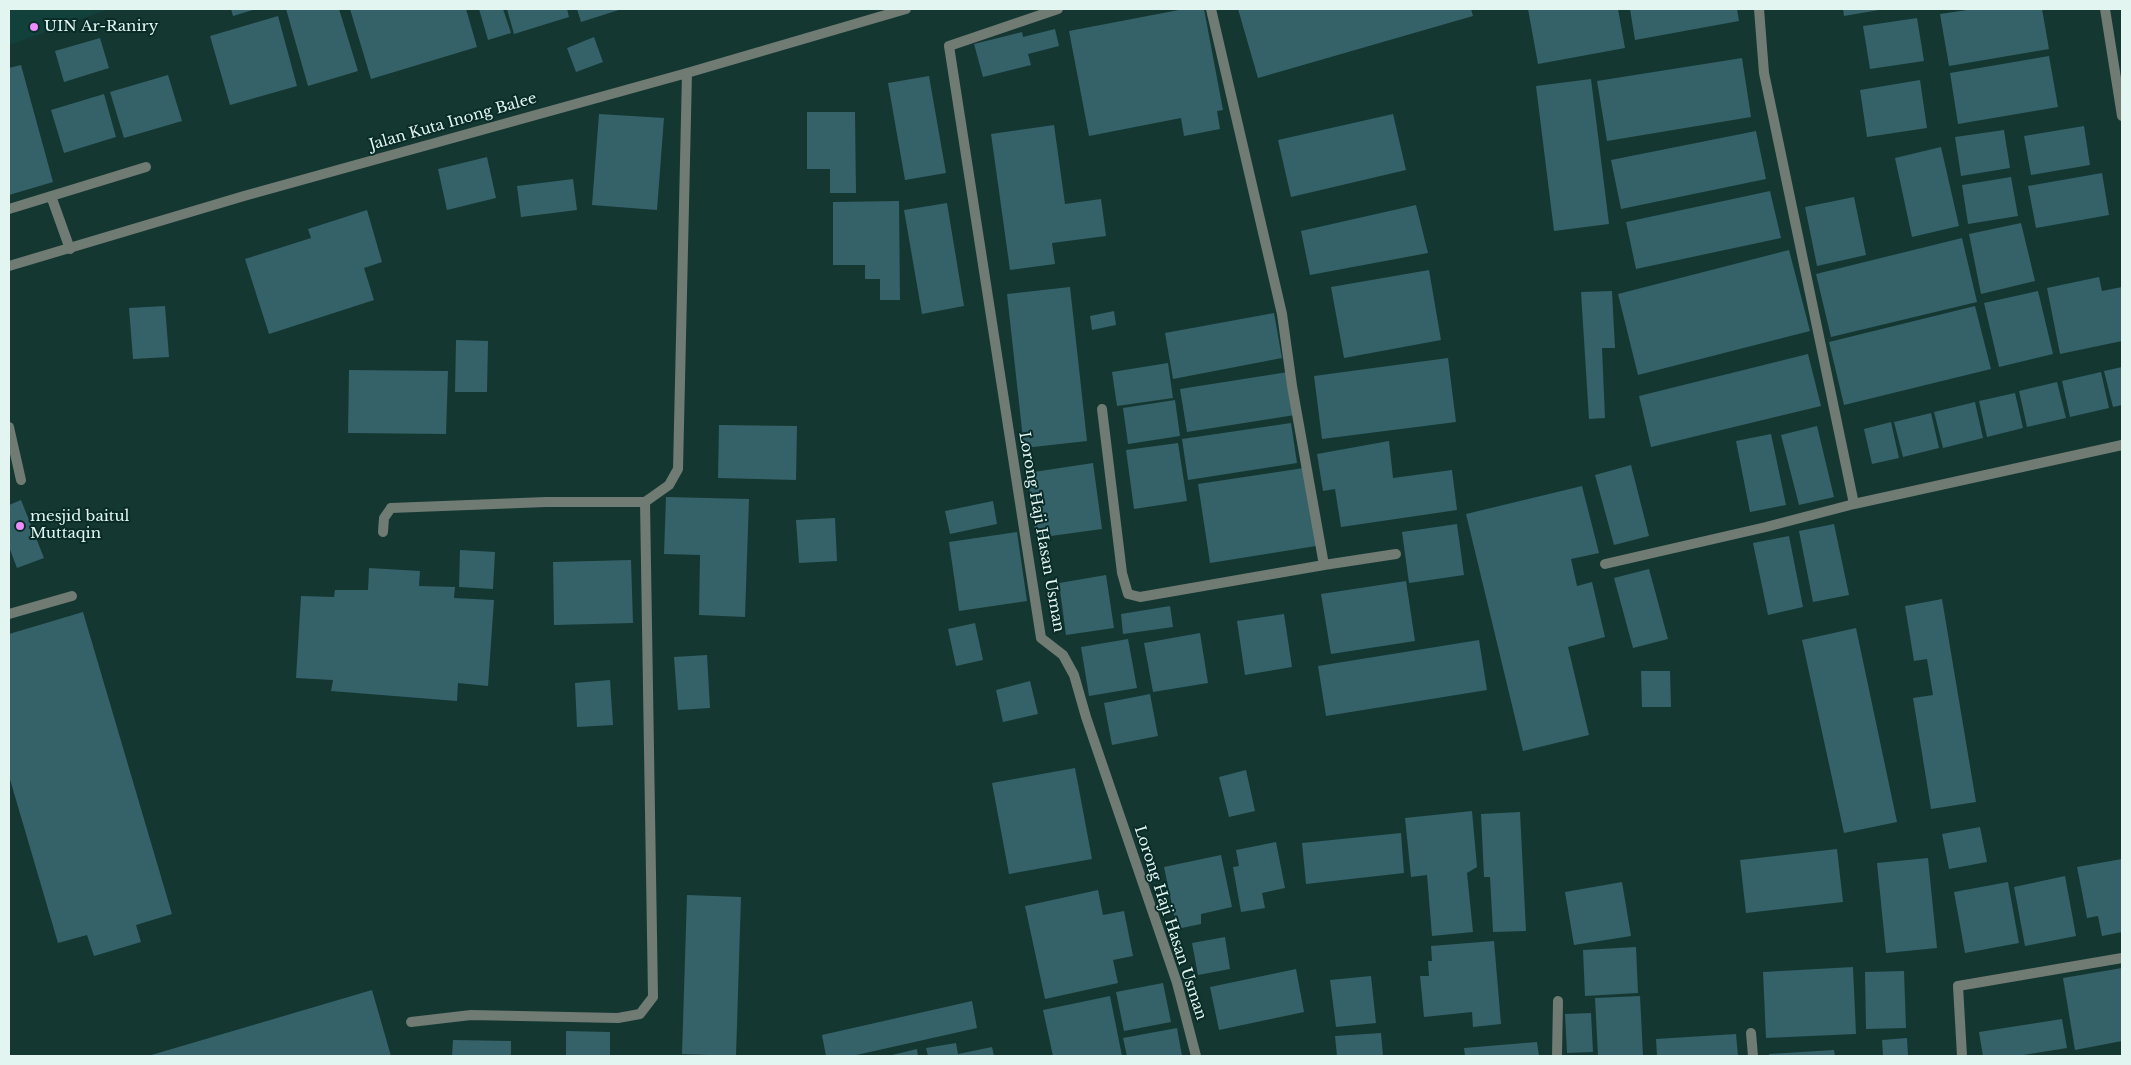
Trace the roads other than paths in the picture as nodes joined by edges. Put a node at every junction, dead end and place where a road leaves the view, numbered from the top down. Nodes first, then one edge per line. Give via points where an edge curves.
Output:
1 (906, 9) edge
2 (1058, 9) edge
3 (1211, 9) edge
4 (1759, 9) edge
5 (2105, 9) edge
6 (687, 73) junction
7 (2122, 116) edge
8 (146, 167) dead end
9 (51, 196) junction
10 (9, 209) edge
11 (70, 249) junction
12 (9, 266) edge
13 (1102, 409) dead end
14 (9, 427) edge
15 (2122, 445) edge
16 (21, 480) dead end
17 (646, 502) junction
18 (1854, 504) junction
19 (383, 532) dead end
20 (1396, 554) dead end
21 (1605, 564) dead end
22 (1324, 565) junction
23 (72, 596) dead end
24 (9, 614) edge
25 (2122, 958) edge
26 (1558, 1001) dead end
27 (411, 1022) dead end
28 (1751, 1033) dead end
29 (1196, 1056) edge
30 (1557, 1056) edge
31 (1753, 1056) edge
32 (1962, 1056) edge

1 - 6 street, Jalan Kuta Inong Balee
2 - 29 street, Lorong Haji Hasan Usman via 949,46 1041,638 1063,654 1074,675 1177,983
3 - 22 street via 1282,314
4 - 18 street via 1764,73
5 - 7 street
6 - 11 street, Jalan Kuta Inong Balee via 244,196
6 - 17 street via 678,469 669,485
8 - 9 street
9 - 10 street
9 - 11 street
11 - 12 street, Jalan Kuta Inong Balee
13 - 22 street via 1122,573 1128,594 1140,597
14 - 16 street
15 - 18 street
17 - 19 street via 391,508 384,518
17 - 27 street via 653,997 640,1014 618,1018 471,1015
18 - 21 street
20 - 22 street
23 - 24 street
25 - 32 street via 1958,986
26 - 30 street
28 - 31 street

